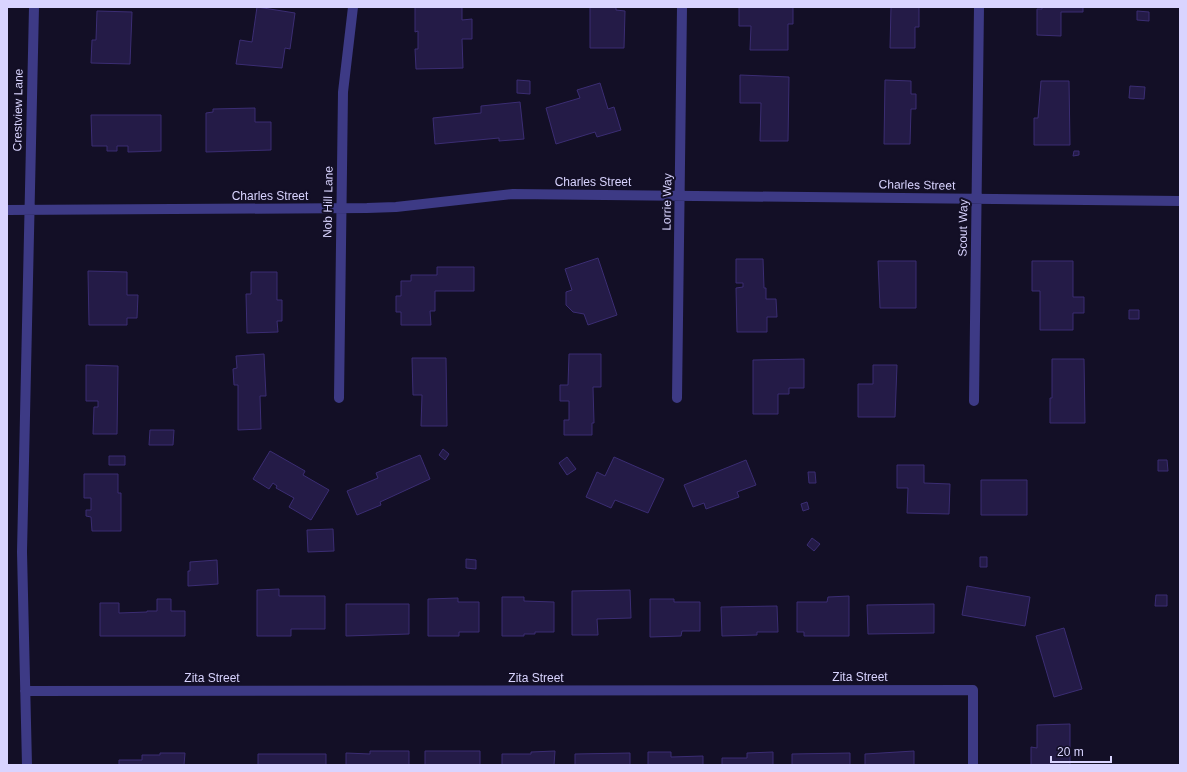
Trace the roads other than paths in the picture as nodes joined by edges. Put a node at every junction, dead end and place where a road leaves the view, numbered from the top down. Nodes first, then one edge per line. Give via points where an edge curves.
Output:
1 (34, 7) edge
2 (354, 7) edge
3 (682, 7) edge
4 (979, 7) edge
5 (680, 195) junction
6 (976, 198) junction
7 (1180, 201) edge
8 (341, 208) junction
9 (7, 210) edge
10 (29, 210) junction
11 (339, 398) dead end
12 (677, 398) dead end
13 (974, 401) dead end
14 (25, 691) junction
15 (28, 765) edge
16 (973, 765) edge

1 - 10 street, Crestview Lane
2 - 8 street, Nob Hill Lane via 343,92
3 - 5 street, Lorrie Way
4 - 6 street, Scout Way
5 - 6 street, Charles Street
5 - 8 street, Charles Street via 513,194 396,207
5 - 12 street, Lorrie Way
6 - 7 street, Charles Street
6 - 13 street, Scout Way
8 - 10 street, Charles Street
8 - 11 street, Nob Hill Lane
9 - 10 street, Charles Street
10 - 14 street, Crestview Lane via 22,552
14 - 15 street, Crestview Lane
14 - 16 street, Zita Street via 973,690

